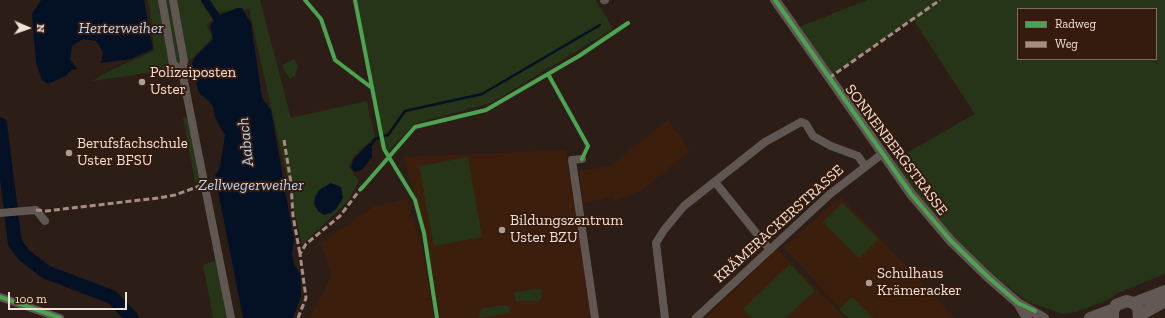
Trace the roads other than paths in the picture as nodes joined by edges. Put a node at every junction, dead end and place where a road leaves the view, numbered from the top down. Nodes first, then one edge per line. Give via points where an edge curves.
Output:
1 (162, 0) edge
2 (172, 0) edge
3 (775, 0) edge
4 (182, 71) junction
5 (882, 154) junction
6 (582, 159) dead end
7 (865, 166) junction
8 (715, 182) junction
9 (1, 213) edge
10 (45, 221) dead end
11 (770, 250) junction
12 (1165, 291) edge
13 (0, 297) edge
14 (1165, 301) edge
15 (1018, 303) junction
16 (1134, 304) junction
17 (1113, 313) edge
18 (1140, 317) edge
19 (60, 318) edge
20 (231, 318) edge
21 (595, 318) edge
22 (665, 318) edge
23 (696, 318) edge
24 (1027, 318) edge
25 (1044, 318) edge
26 (1090, 318) edge

1 - 4 street via 174,64
2 - 4 street via 184,61
3 - 5 street, SONNENBERGSTRASSE
4 - 20 street
5 - 7 street, KRÄMERACKERSTRASSE
5 - 15 street, SONNENBERGSTRASSE via 951,242
6 - 21 street via 572,160
7 - 8 street via 858,156 813,136 806,124 801,122 765,142
7 - 11 street, KRÄMERACKERSTRASSE via 830,194
8 - 11 street
8 - 22 street via 684,206 656,243
9 - 10 street via 36,210
11 - 23 street, KRÄMERACKERSTRASSE
12 - 16 main road
13 - 19 street
14 - 18 main road
15 - 24 street, SONNENBERGSTRASSE
15 - 25 street, SONNENBERGSTRASSE
16 - 17 main road via 1123,301
16 - 18 main road via 1139,310
17 - 26 main road

